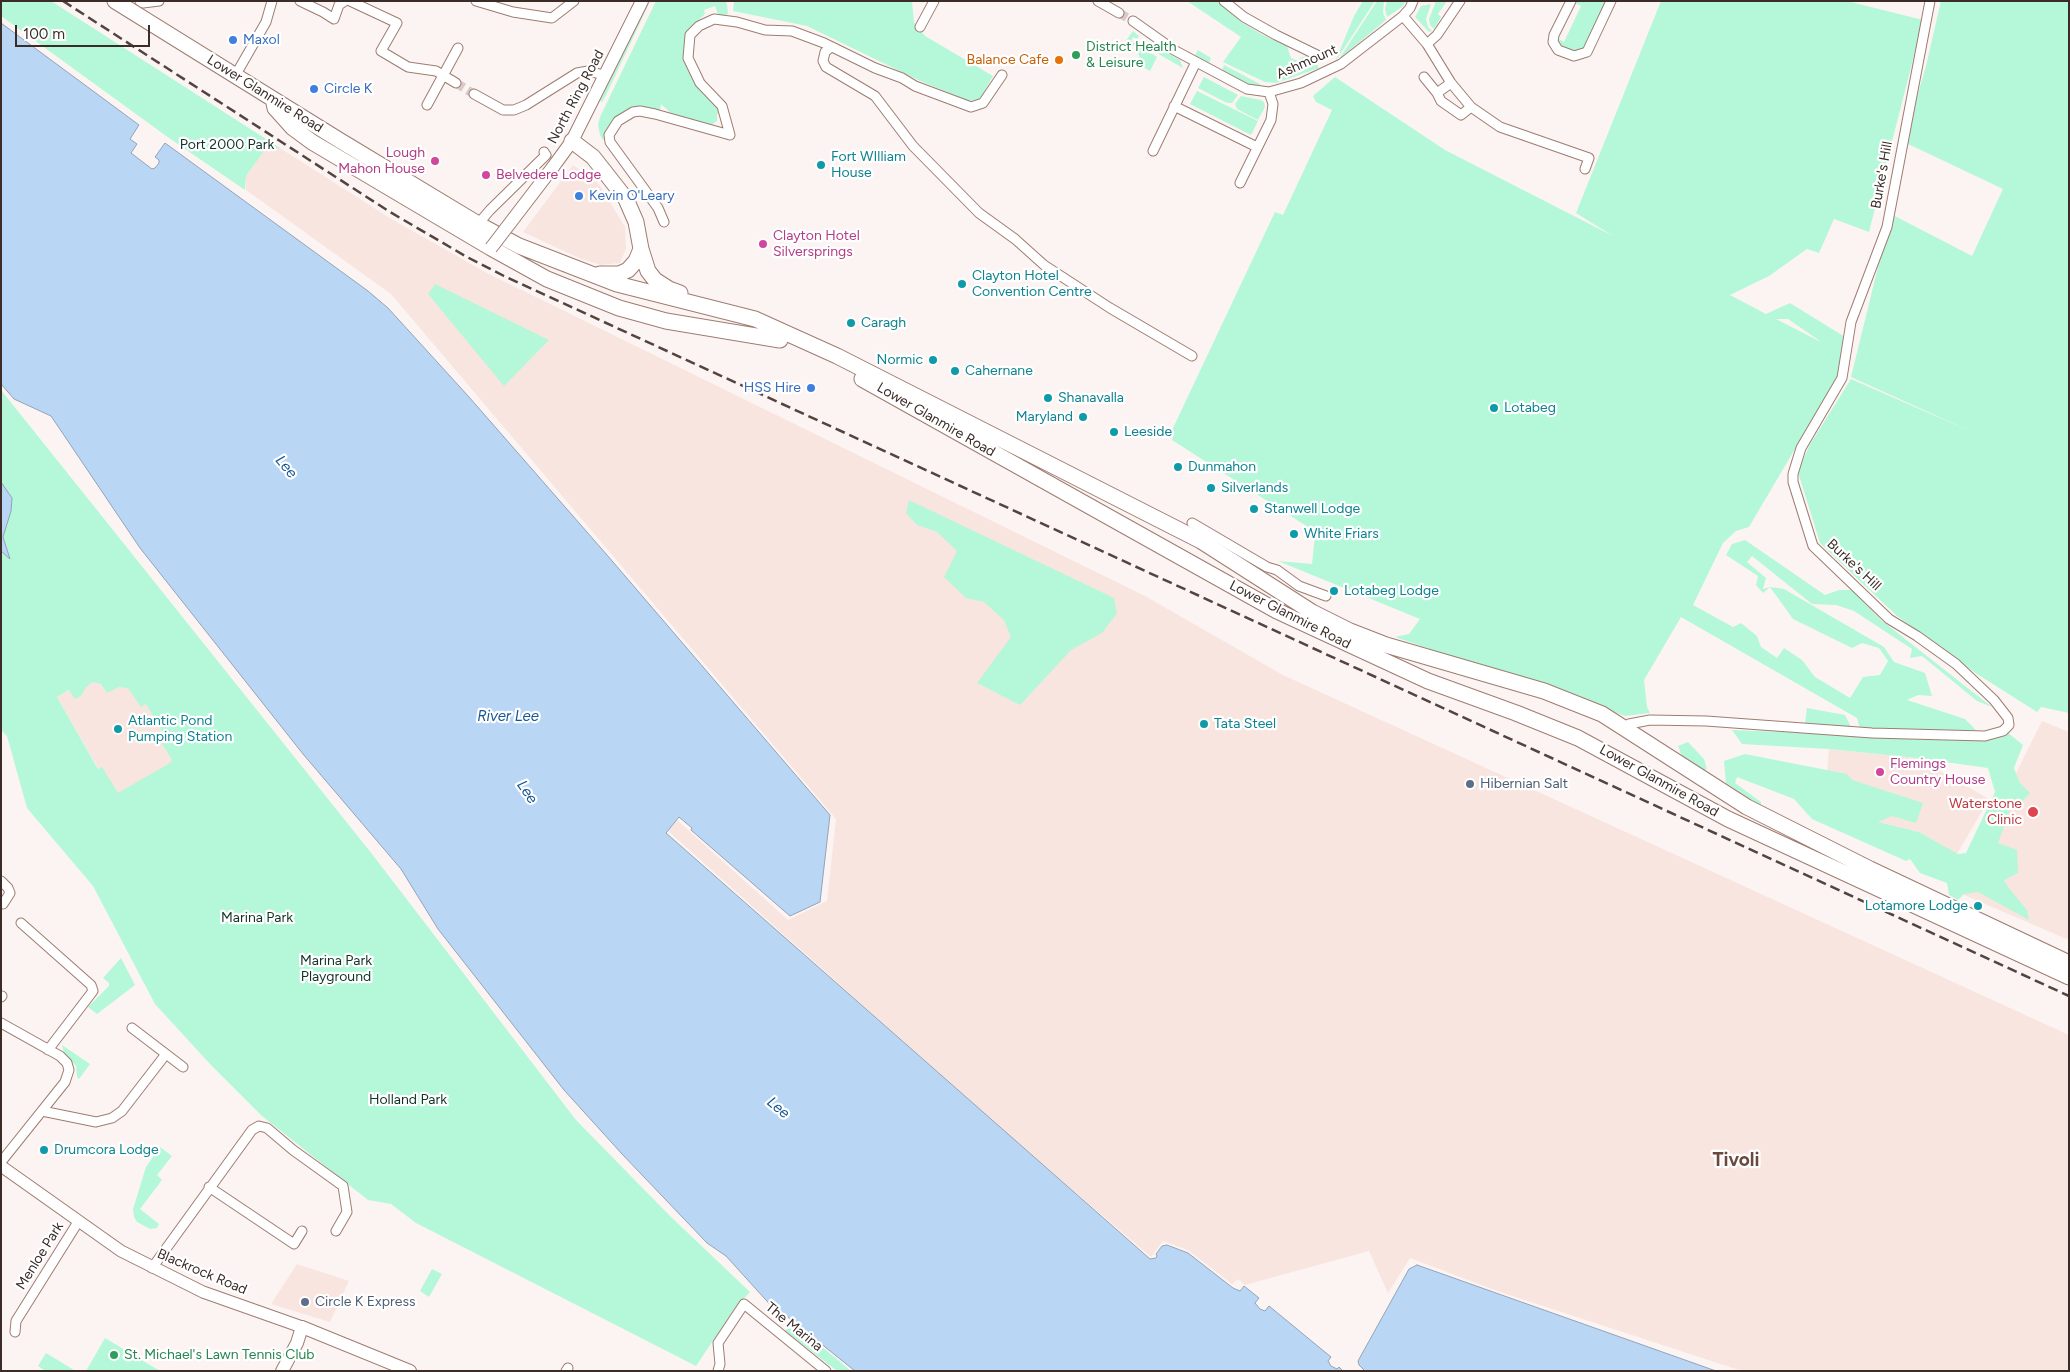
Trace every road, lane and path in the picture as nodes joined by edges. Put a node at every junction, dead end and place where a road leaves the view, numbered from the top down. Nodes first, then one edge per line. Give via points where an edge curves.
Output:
1 (115, 1) edge
2 (159, 1) edge
3 (272, 1) edge
4 (300, 1) edge
5 (345, 1) edge
6 (350, 1) edge
7 (476, 1) edge
8 (574, 1) edge
9 (642, 1) edge
10 (1098, 1) edge
11 (1224, 1) edge
12 (1413, 1) edge
13 (1460, 1) edge
14 (1571, 1) edge
15 (1611, 1) edge
16 (1930, 1) edge
17 (930, 3) edge
18 (141, 5) edge
19 (1119, 13) tunnel mouth
20 (1403, 16) junction
21 (1134, 21) tunnel mouth
22 (920, 27) dead end
23 (1427, 44) junction
24 (831, 47) junction
25 (458, 48) dead end
26 (1317, 55) dead end
27 (1196, 62) junction
28 (604, 75) junction
29 (1002, 75) dead end
30 (235, 76) junction
31 (443, 76) junction
32 (1424, 77) dead end
33 (1451, 83) junction
34 (456, 84) tunnel mouth
35 (1269, 92) junction
36 (1437, 93) junction
37 (474, 94) tunnel mouth
38 (272, 99) junction
39 (427, 105) dead end
40 (1174, 106) junction
41 (1471, 107) junction
42 (572, 141) junction
43 (1257, 147) junction
44 (1153, 151) dead end
45 (544, 152) dead end
46 (1585, 169) dead end
47 (1240, 183) dead end
48 (664, 222) dead end
49 (478, 224) junction
50 (519, 246) junction
51 (490, 248) junction
52 (641, 249) junction
53 (583, 271) junction
54 (755, 320) junction
55 (780, 340) junction
56 (1192, 356) dead end
57 (1192, 523) dead end
58 (1265, 573) junction
59 (1326, 596) dead end
60 (1627, 728) junction
61 (1, 881) edge
62 (3, 904) dead end
63 (21, 923) dead end
64 (2069, 963) edge
65 (2069, 976) edge
66 (1, 1022) edge
67 (132, 1028) dead end
68 (48, 1050) junction
69 (166, 1054) junction
70 (183, 1067) dead end
71 (42, 1111) junction
72 (2, 1169) edge
73 (209, 1187) junction
74 (78, 1222) junction
75 (302, 1231) dead end
76 (336, 1231) dead end
77 (152, 1268) junction
78 (302, 1327) junction
79 (16, 1332) dead end
80 (282, 1371) edge
81 (410, 1371) edge
82 (718, 1371) edge
83 (826, 1371) edge

1 - 18 highway, Lower Glanmire Road
2 - 18 street
3 - 30 street via 266,22
4 - 5 street via 334,20 339,5
6 - 31 street via 401,25 381,51 408,67 436,71
7 - 8 street via 513,12 552,18
9 - 28 main road, North Ring Road
10 - 19 street
11 - 26 street via 1297,51
12 - 20 street, Ashmount
13 - 23 street
14 - 15 street via 1553,42 1558,50 1574,56 1587,52
16 - 60 street, Burke's Hill via 1887,227 1851,322 1842,378 1801,448 1792,482 1813,546 1889,618 1956,664 1994,700 2010,725 1999,733 1985,736 1872,733 1706,721 1650,720 1629,724
17 - 22 street
18 - 30 highway, Lower Glanmire Road
20 - 23 street
20 - 35 street, Ashmount via 1341,64 1301,83
21 - 27 street, Ashmount via 1149,34
23 - 33 street
24 - 29 street via 971,108 983,103
24 - 48 street via 792,31 765,30 714,18 690,35 688,58 700,83 722,106 730,134 640,111 618,121 609,135 610,142 658,208
24 - 56 street via 825,52 823,61 826,67 875,96 913,146 979,213 1044,265
25 - 31 street
27 - 35 street, Ashmount via 1247,89
27 - 40 street
28 - 37 street via 588,71 577,74 514,110 503,110
28 - 42 main road, North Ring Road
30 - 38 highway, Lower Glanmire Road
31 - 34 street
31 - 39 street
32 - 36 street
33 - 36 street
33 - 41 street
35 - 43 street via 1273,112
36 - 41 street via 1441,101 1461,115
38 - 49 highway, Lower Glanmire Road
38 - 51 highway via 275,108 293,128 312,142
40 - 43 street
40 - 44 street
41 - 46 street via 1500,127 1589,158
42 - 51 main road, North Ring Road, bridge
42 - 52 highway via 593,157 626,199 636,222
43 - 47 street
45 - 49 street via 546,154
49 - 50 highway, Lower Glanmire Road
50 - 53 highway, Lower Glanmire Road
50 - 55 highway, Lower Glanmire Road via 572,275 614,290 752,326
51 - 55 highway via 571,290 620,308 688,326
52 - 53 highway via 636,261 620,274
52 - 54 highway via 655,280 670,289
53 - 54 highway, Lower Glanmire Road via 617,284
54 - 58 highway, Lower Glanmire Road via 946,410
55 - 65 highway, Lower Glanmire Road via 878,387 1277,611 1428,681 1578,738 1728,819
57 - 58 street
58 - 59 street via 1277,570 1300,586
58 - 60 highway, Lower Glanmire Road via 1312,612 1350,631 1386,646 1544,691 1602,714
60 - 64 highway, Lower Glanmire Road via 1747,807
61 - 62 street via 10,893
63 - 68 street via 91,985 93,991
66 - 68 street
67 - 69 street
68 - 71 street via 64,1060 69,1070 65,1082
69 - 70 street
69 - 71 street via 122,1111 112,1118 97,1122
71 - 72 street
72 - 74 street, Blackrock Road
73 - 75 street via 294,1244
73 - 76 street via 252,1130 263,1125 343,1186 347,1212
73 - 77 street
74 - 77 street, Blackrock Road
74 - 79 street, Menloe Park via 16,1321
77 - 78 street, Blackrock Road via 203,1292
78 - 80 main road
78 - 81 main road, Blackrock Road
82 - 83 street, The Marina via 718,1343 744,1304

